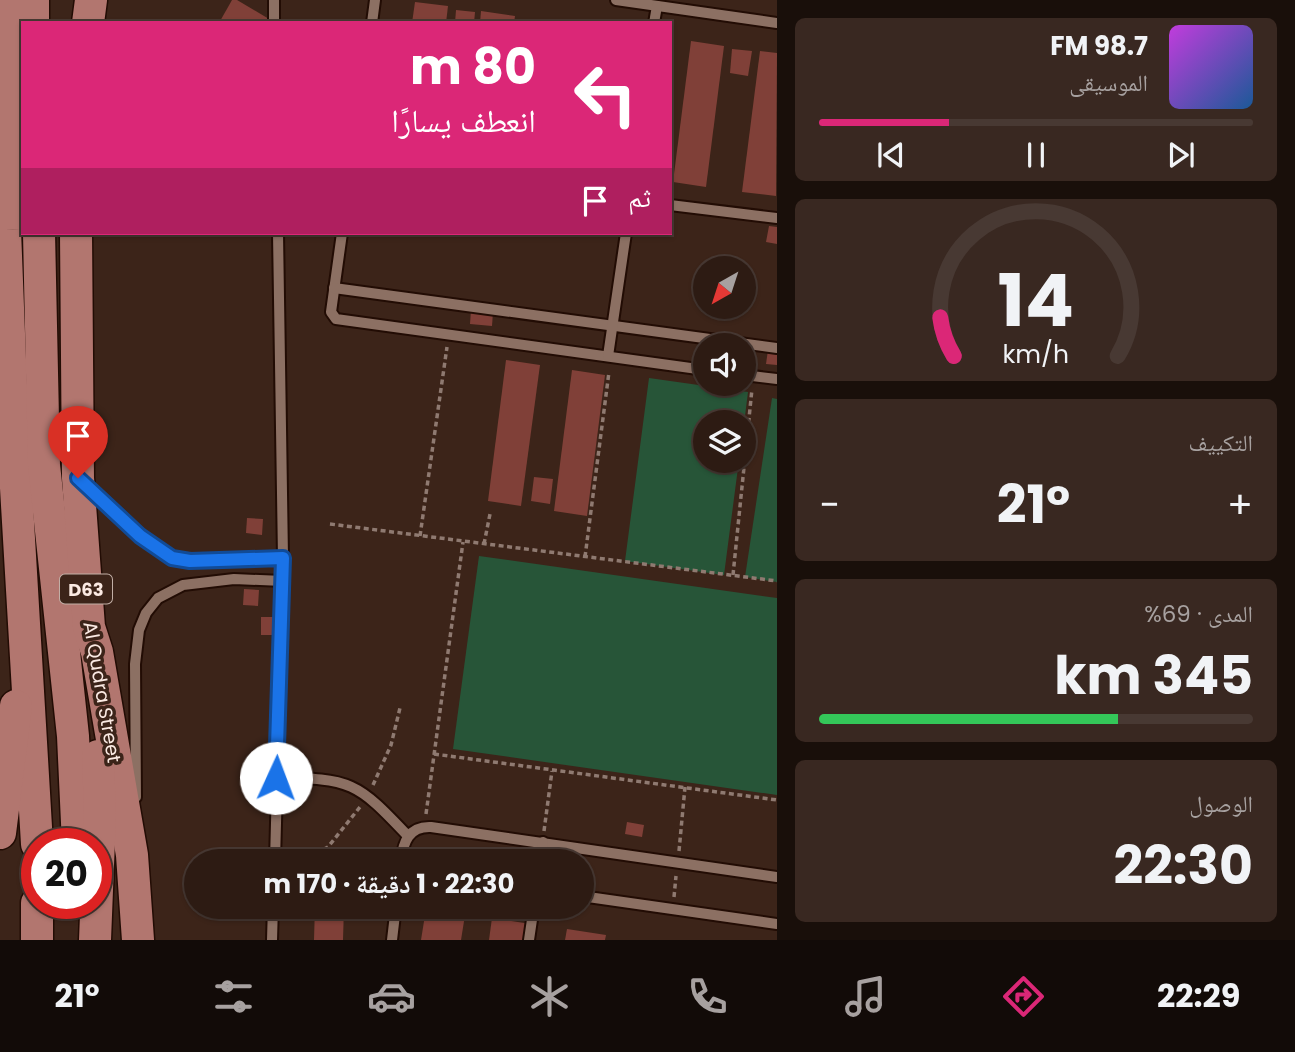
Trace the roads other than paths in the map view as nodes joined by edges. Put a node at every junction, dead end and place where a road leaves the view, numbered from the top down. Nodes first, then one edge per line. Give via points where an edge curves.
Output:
1 (3, 0) edge
2 (33, 0) edge
3 (90, 0) edge
4 (274, 0) edge
5 (375, 0) edge
6 (616, 0) edge
7 (657, 6) junction
8 (33, 21) edge
9 (88, 21) edge
10 (274, 21) edge
11 (372, 21) edge
12 (654, 21) edge
13 (777, 23) edge
14 (2, 51) edge
15 (672, 205) edge
16 (777, 218) edge
17 (39, 235) edge
18 (76, 235) edge
19 (278, 235) edge
20 (342, 235) edge
21 (626, 235) edge
22 (334, 288) junction
23 (613, 326) junction
24 (777, 348) edge
25 (610, 357) junction
26 (693, 368) edge
27 (756, 376) edge
28 (777, 379) edge
29 (78, 478) junction
30 (283, 558) junction
31 (283, 581) junction
32 (89, 627) junction
33 (25, 639) junction
34 (276, 778) junction
35 (36, 828) edge
36 (78, 828) edge
37 (0, 834) edge
38 (408, 836) junction
39 (543, 842) junction
40 (275, 849) edge
41 (403, 849) edge
42 (542, 849) edge
43 (132, 855) junction
44 (777, 877) edge
45 (594, 898) edge
46 (37, 919) edge
47 (80, 919) edge
48 (273, 919) edge
49 (394, 919) edge
50 (532, 919) edge
51 (777, 924) edge
52 (37, 940) edge
53 (80, 940) edge
54 (95, 940) edge
55 (138, 940) edge
56 (272, 940) edge
57 (392, 940) edge
58 (529, 940) edge

1 - 14 main road
2 - 8 main road
3 - 9 main road
4 - 10 lane
5 - 11 lane
6 - 7 lane
7 - 12 lane
7 - 13 lane
14 - 33 main road via 13,437
15 - 16 lane
17 - 36 main road, Al Qudra Street / D63 via 44,465
18 - 29 main road, Al Qudra Street / D63
19 - 30 lane
20 - 22 lane
21 - 23 lane
22 - 23 lane
22 - 25 lane via 331,312 336,319
23 - 24 lane
23 - 25 lane
25 - 26 lane
27 - 28 lane
29 - 30 lane via 140,536 172,558
29 - 32 main road, Al Qudra Street / D63
30 - 31 lane
31 - 34 lane
31 - 43 lane via 234,579 183,585 158,598 146,612 135,664
32 - 43 main road, Al Qudra Street / D63
32 - 54 main road via 100,815
33 - 35 main road
33 - 37 main road
34 - 38 lane via 327,780 358,788
34 - 40 lane
38 - 39 lane via 424,827
38 - 41 lane
39 - 42 lane
39 - 44 lane
43 - 55 main road, Al Qudra Street / D63
45 - 51 lane
46 - 52 main road
47 - 53 main road
48 - 56 lane
49 - 57 lane
50 - 58 lane

